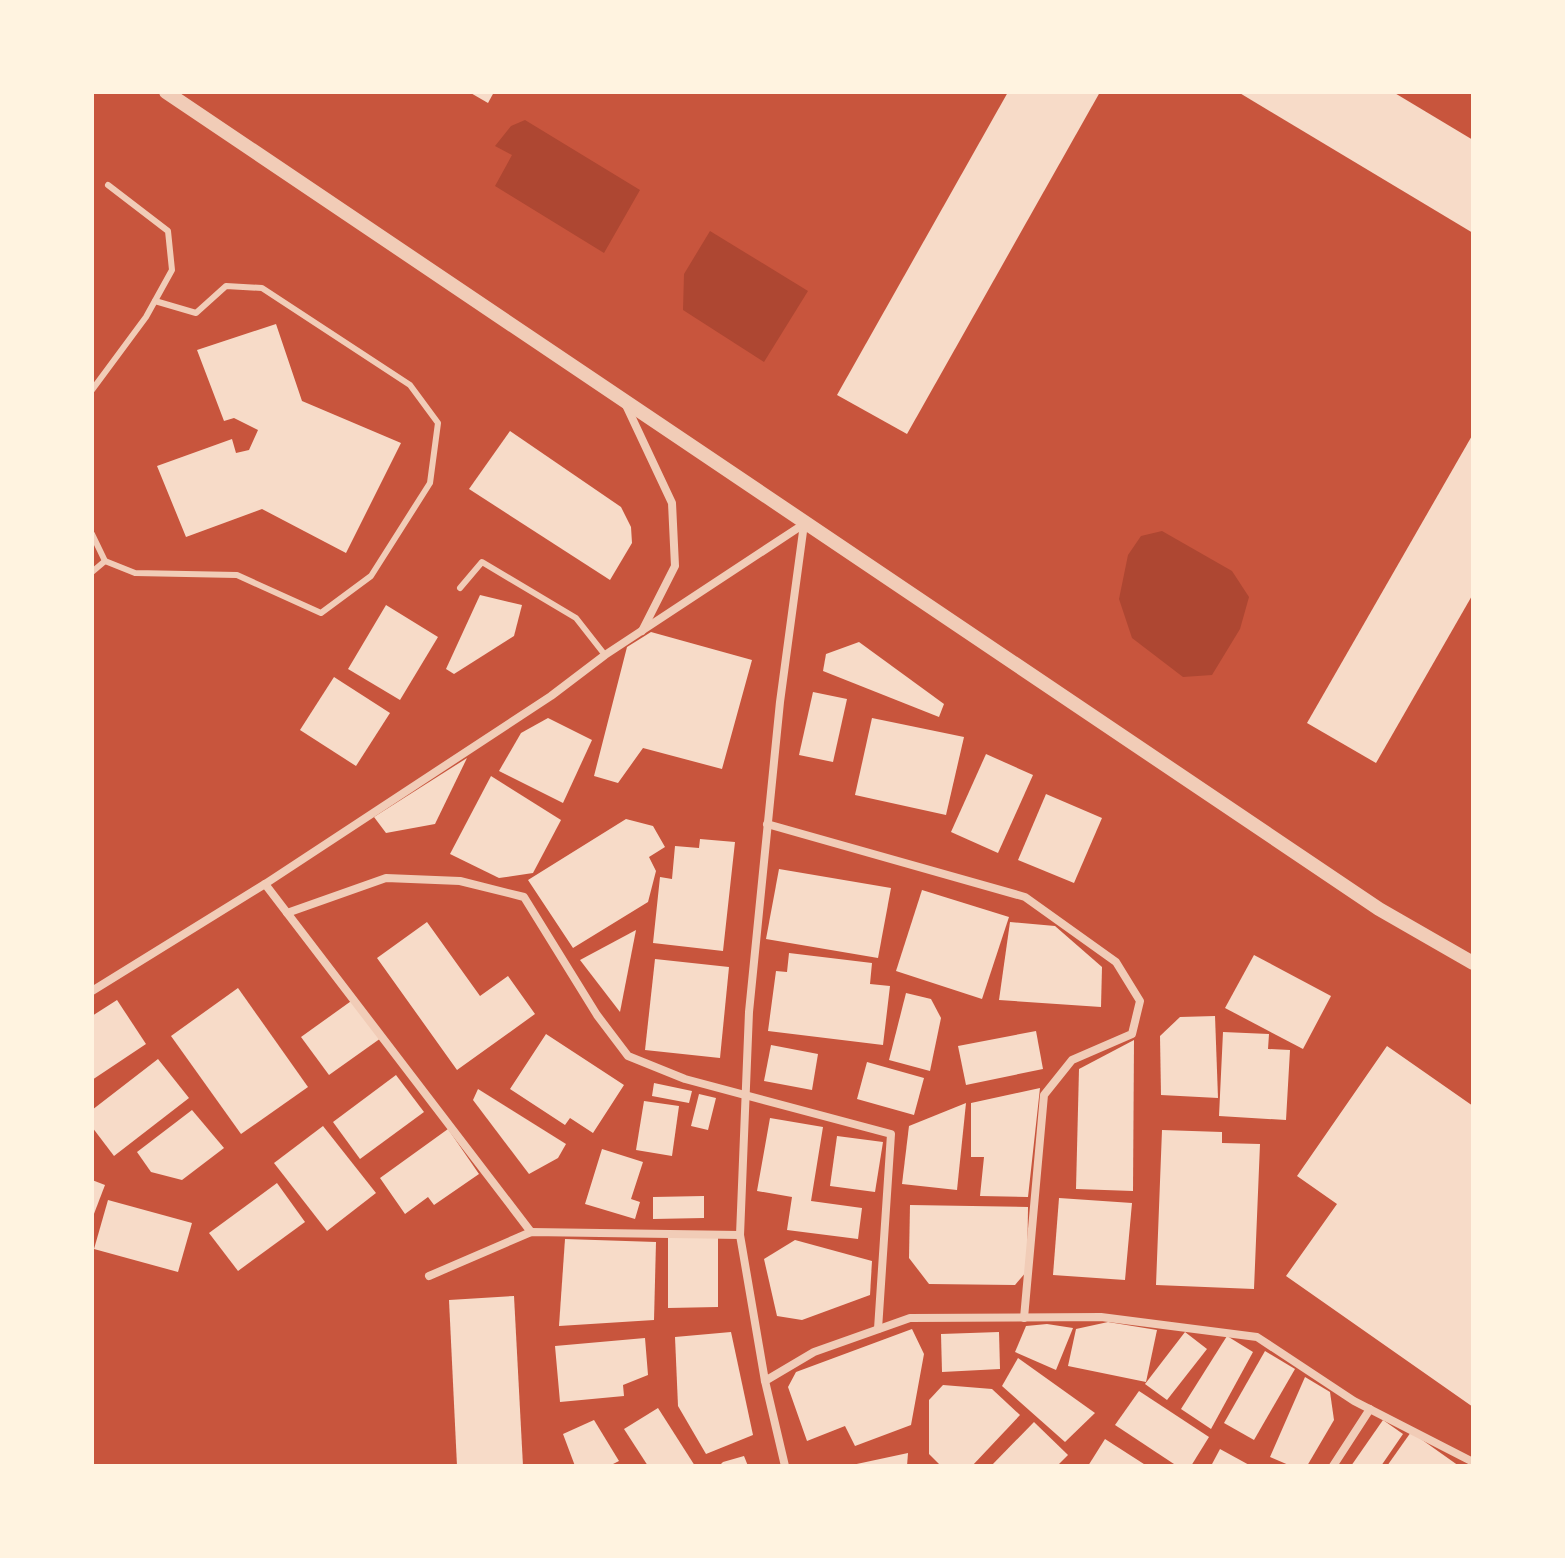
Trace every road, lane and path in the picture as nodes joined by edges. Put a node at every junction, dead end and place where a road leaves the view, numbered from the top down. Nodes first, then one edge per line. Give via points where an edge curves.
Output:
1 (166, 92) edge
2 (108, 185) dead end
3 (155, 301) junction
4 (92, 390) edge
5 (625, 402) junction
6 (804, 524) junction
7 (92, 534) edge
8 (105, 561) junction
9 (92, 572) edge
10 (460, 588) dead end
11 (641, 632) junction
12 (605, 655) junction
13 (767, 824) junction
14 (265, 884) junction
15 (287, 913) junction
16 (1473, 963) edge
17 (92, 991) edge
18 (745, 1094) junction
19 (531, 1232) junction
20 (740, 1235) junction
21 (429, 1276) dead end
22 (1024, 1318) junction
23 (878, 1329) junction
24 (765, 1381) junction
25 (1370, 1409) junction
26 (1473, 1462) edge
27 (785, 1466) edge
28 (1333, 1466) edge

1 - 5 street
2 - 3 lane via 168,231 172,270
3 - 4 lane
3 - 8 lane via 196,313 226,286 262,288 386,369 410,385 438,423 430,483 371,576 321,613 237,575 135,573
5 - 6 street
5 - 11 street via 672,503 675,566
6 - 11 street
6 - 13 street
6 - 16 street via 1379,909
7 - 8 lane
8 - 9 lane
10 - 12 lane via 482,562 576,618
11 - 12 street
12 - 14 street
13 - 18 street
13 - 22 street via 1025,897 1116,962 1140,1001 1132,1034 1072,1060 1044,1095
14 - 15 street
14 - 17 street
15 - 18 street via 386,878 460,881 524,897 628,1056 685,1079
15 - 19 street
18 - 20 street
18 - 23 street via 891,1134
19 - 20 street
19 - 21 street
20 - 24 street
22 - 23 street via 910,1318
22 - 25 street via 1101,1317 1257,1337
23 - 24 street via 814,1352
24 - 27 street
25 - 26 street
25 - 28 street

